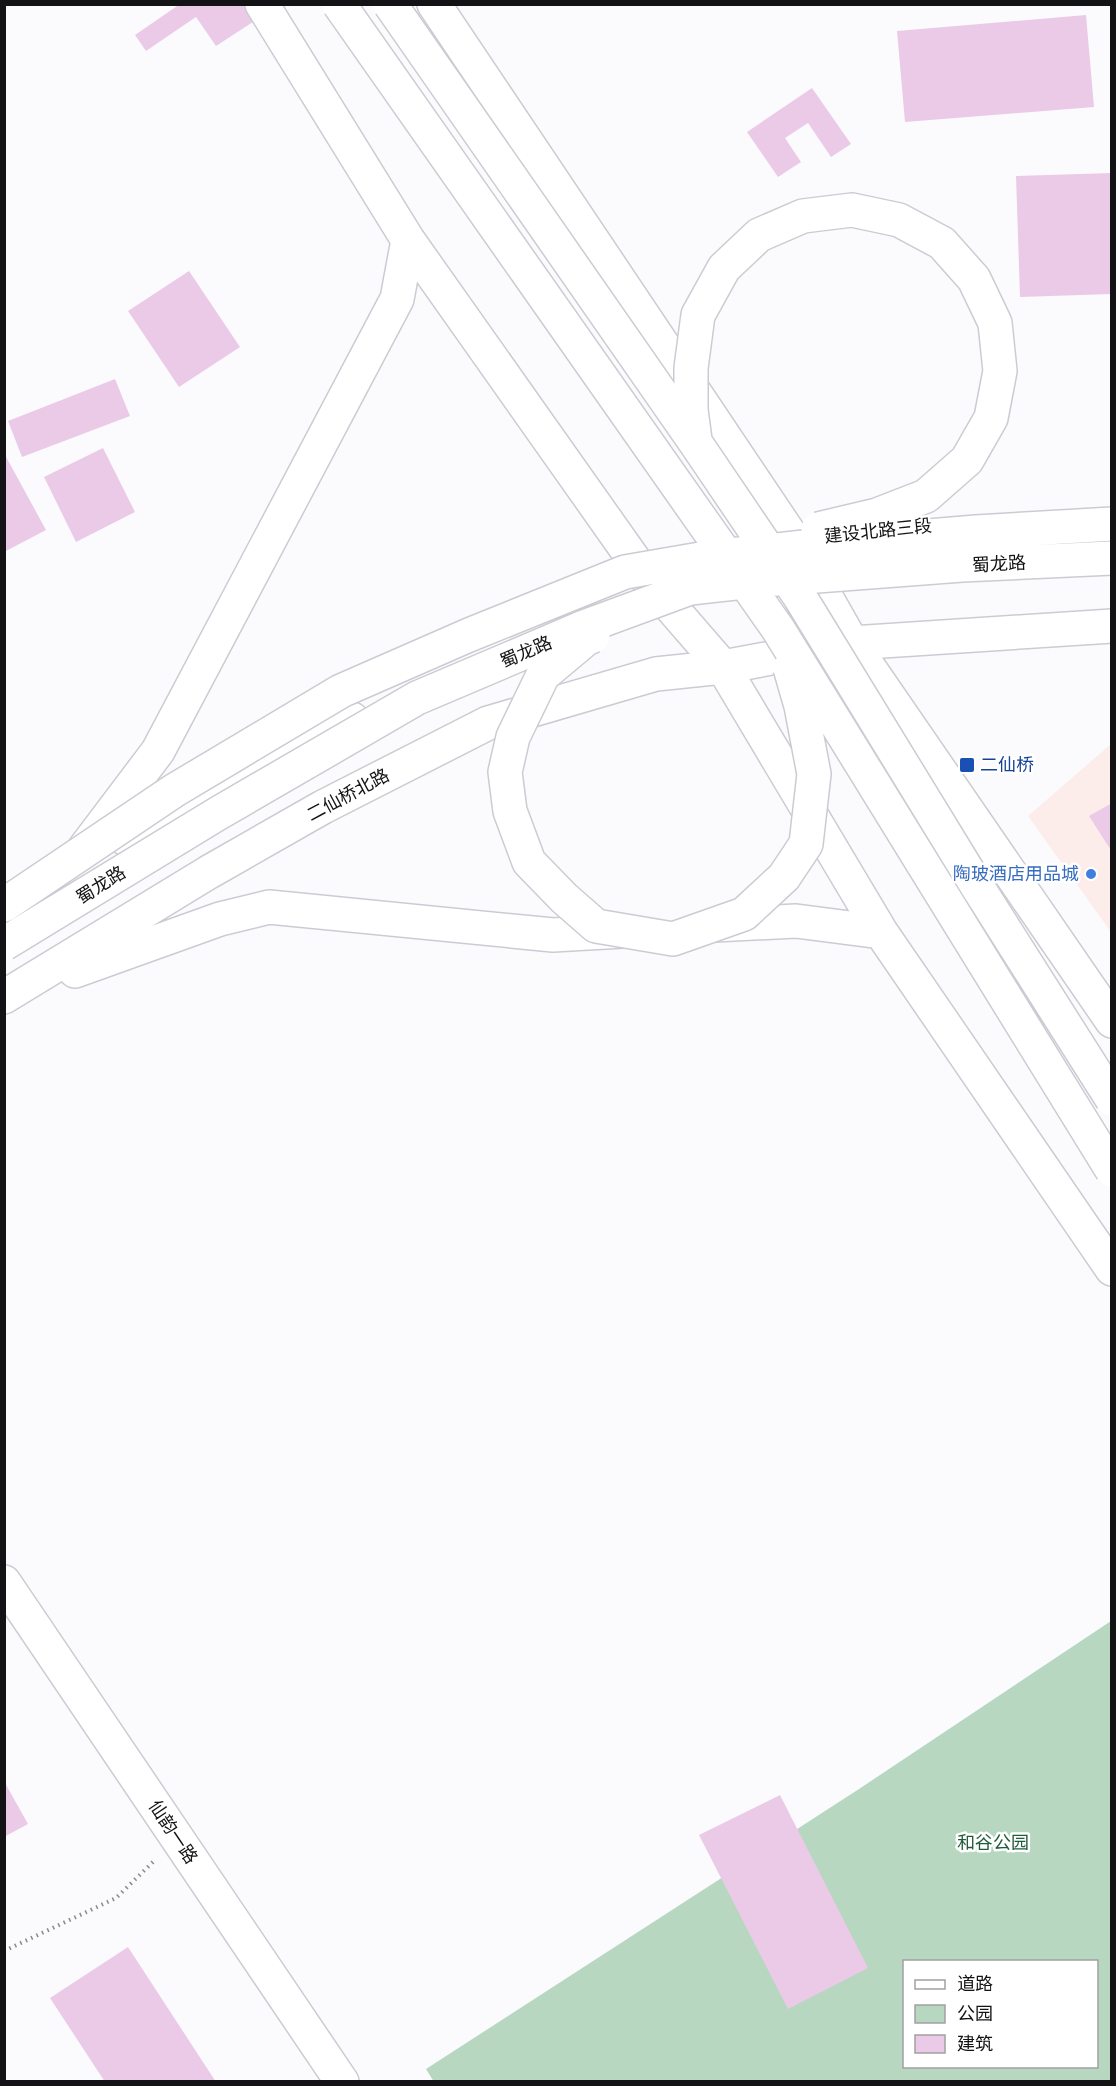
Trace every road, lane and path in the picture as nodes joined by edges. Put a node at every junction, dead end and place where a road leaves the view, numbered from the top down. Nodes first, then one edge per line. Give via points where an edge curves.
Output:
1 (262, 4) edge
2 (339, 4) edge
3 (390, 4) edge
4 (434, 4) edge
5 (408, 240) junction
6 (695, 442) junction
7 (1112, 508) edge
8 (1112, 524) edge
9 (793, 539) junction
10 (712, 557) junction
11 (1112, 558) edge
12 (764, 580) junction
13 (651, 584) junction
14 (1112, 626) edge
15 (778, 629) junction
16 (852, 643) junction
17 (723, 667) junction
18 (70, 867) junction
19 (4, 899) edge
20 (4, 905) edge
21 (881, 932) junction
22 (4, 944) edge
23 (8, 995) edge
24 (1112, 1022) edge
25 (1112, 1099) edge
26 (1112, 1170) edge
27 (1112, 1269) edge
28 (4, 1582) edge
29 (178, 1839) junction
30 (4, 1951) edge
31 (342, 2082) edge

1 - 5 main road
2 - 15 main road, bridge
3 - 6 main road, bridge
4 - 9 main road
5 - 13 main road
5 - 18 main road via 397,299 158,752
6 - 10 main road, bridge via 691,368 698,315 724,268 759,235 803,216 852,210 899,220 942,243 974,279 995,323 1000,371 991,418 967,460 926,496 876,515
6 - 25 main road, bridge via 800,597
7 - 9 main road, 建设北路三段
8 - 10 main road, 蜀龙路, bridge via 976,532
9 - 13 main road, 建设北路三段
9 - 16 main road
10 - 20 main road, 蜀龙路, bridge via 625,572 341,691 175,790
11 - 12 main road, 蜀龙路, bridge
12 - 15 main road, bridge via 682,602 586,639 543,675 513,737 505,772 510,811 529,862 596,926 673,939 744,914 784,877 807,844 814,774 801,706
12 - 22 main road, 蜀龙路, bridge via 690,588 584,627 417,698
13 - 17 main road
13 - 18 main road via 434,678
14 - 16 main road
15 - 26 main road, bridge
16 - 17 main road
16 - 24 main road
17 - 21 main road
17 - 23 main road, 二仙桥北路 via 656,674 488,723 323,807
18 - 19 main road
21 - 23 main road via 796,921 553,935 269,907 220,919
21 - 27 main road
28 - 29 main road, 仙韵一路
29 - 30 path via 116,1898
29 - 31 main road, 仙韵一路

